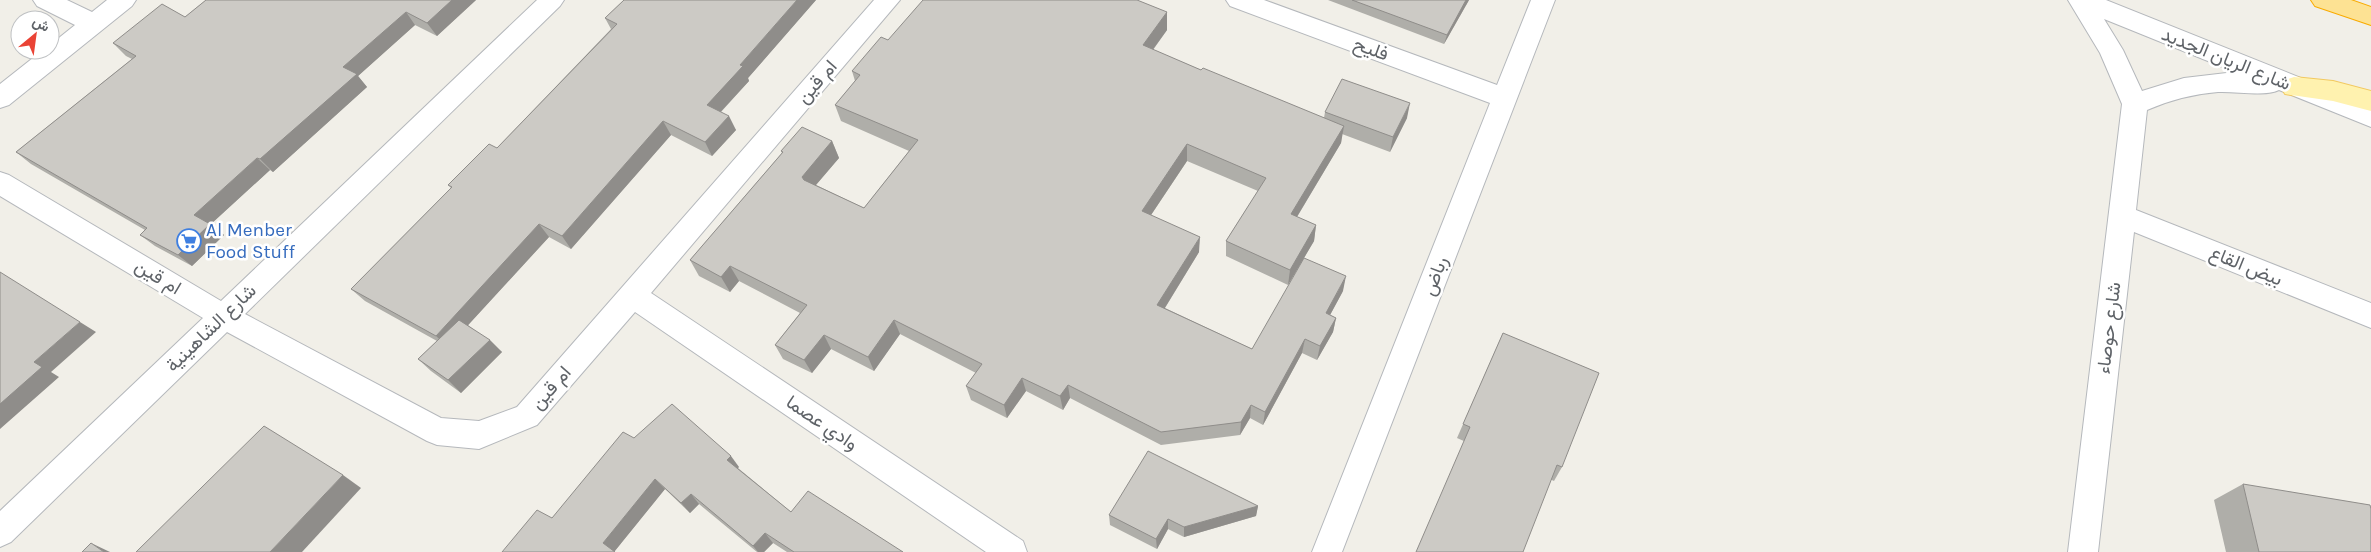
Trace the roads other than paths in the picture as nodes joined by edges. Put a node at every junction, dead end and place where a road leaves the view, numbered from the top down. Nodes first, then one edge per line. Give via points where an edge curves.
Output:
1 (45, 0) edge
2 (124, 0) edge
3 (552, 0) edge
4 (888, 0) edge
5 (1238, 0) edge
6 (1543, 0) edge
7 (2081, 0) edge
8 (2324, 0) edge
9 (2371, 16) edge
10 (94, 24) junction
11 (2294, 87) junction
12 (0, 98) edge
13 (1504, 98) junction
14 (2371, 102) edge
15 (2135, 104) junction
16 (2371, 117) edge
17 (0, 183) edge
18 (2122, 216) junction
19 (632, 295) junction
20 (223, 316) junction
21 (2371, 316) edge
22 (0, 532) edge
23 (1012, 552) edge
24 (1327, 552) edge
25 (2084, 552) edge

1 - 10 street
2 - 10 street
3 - 20 street, شارع الشاهينية
4 - 19 street, ام قين
5 - 13 street, فليح
6 - 13 street, رباض
7 - 11 street, شارع الريان الجديد
7 - 15 street via 2111,50
8 - 9 highway
10 - 12 street
11 - 14 main road via 2333,91
11 - 15 street via 2264,83 2206,83 2156,94
11 - 16 street, شارع الريان الجديد
13 - 24 street, رباض
15 - 18 street, شارع حوصاء
17 - 20 street, ام قين
18 - 21 street, بيض القاع
18 - 25 street, شارع حوصاء
19 - 20 street, ام قين via 526,416 480,435 437,431
19 - 23 street, وادي عصما
20 - 22 street, شارع الشاهينية

